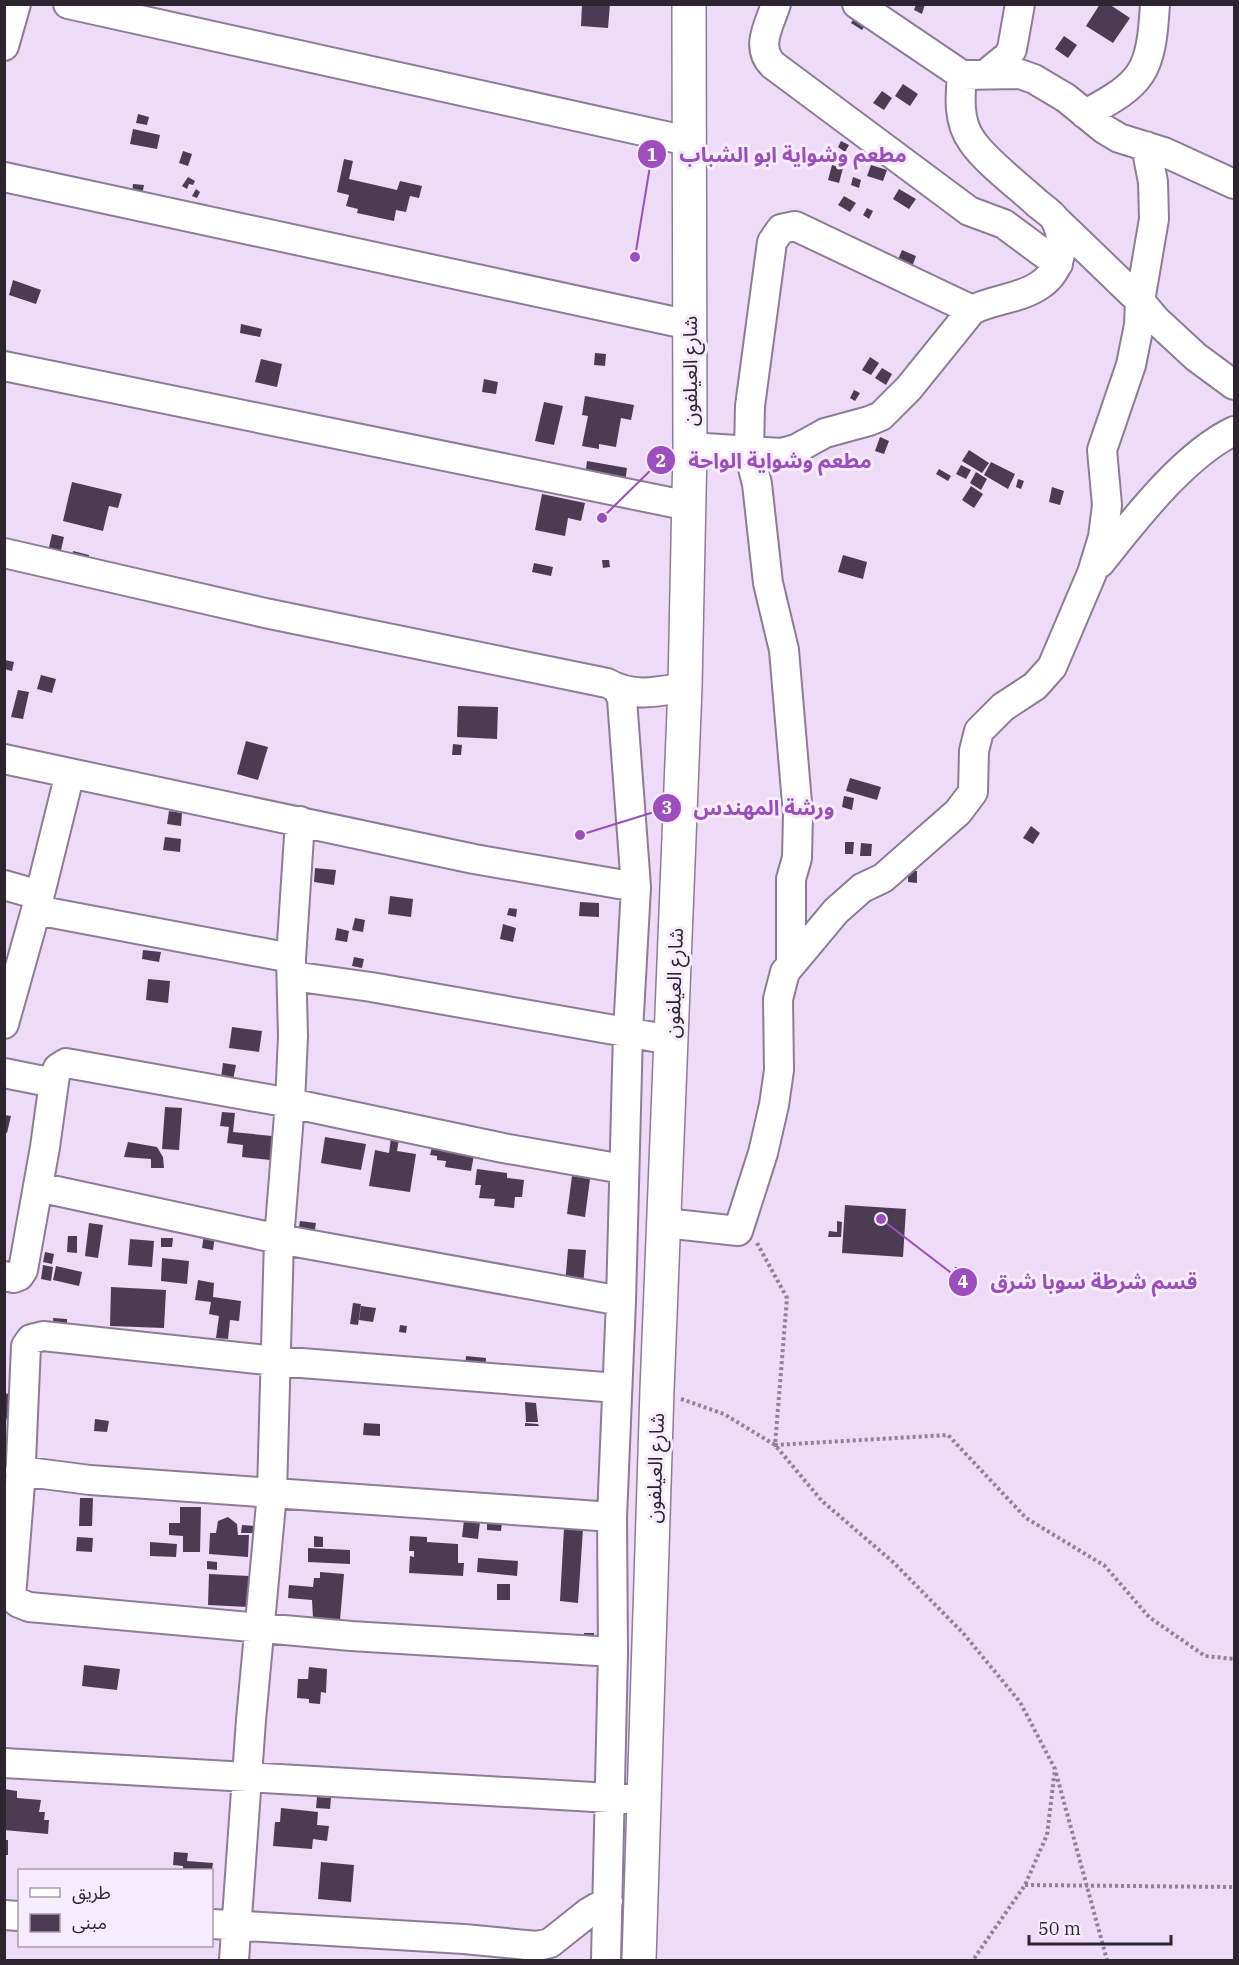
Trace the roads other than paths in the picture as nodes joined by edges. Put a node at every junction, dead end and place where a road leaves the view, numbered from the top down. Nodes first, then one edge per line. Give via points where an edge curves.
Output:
1 (16, 4) edge
2 (68, 4) edge
3 (689, 4) edge
4 (776, 4) edge
5 (857, 4) edge
6 (1020, 4) edge
7 (1155, 4) edge
8 (4, 46) edge
9 (974, 74) junction
10 (1085, 114) junction
11 (688, 141) junction
12 (1146, 146) junction
13 (4, 177) edge
14 (1234, 184) edge
15 (1055, 219) junction
16 (1058, 264) junction
17 (1140, 301) junction
18 (972, 310) junction
19 (690, 325) junction
20 (4, 366) edge
21 (1234, 385) edge
22 (1234, 431) edge
23 (690, 447) junction
24 (749, 452) junction
25 (689, 506) junction
26 (4, 553) edge
27 (1092, 573) junction
28 (685, 687) junction
29 (617, 688) junction
30 (4, 759) edge
31 (70, 773) junction
32 (300, 821) junction
33 (4, 885) edge
34 (636, 887) junction
35 (38, 902) junction
36 (791, 963) junction
37 (291, 967) junction
38 (4, 1024) edge
39 (628, 1032) junction
40 (671, 1040) junction
41 (4, 1073) edge
42 (54, 1083) junction
43 (290, 1103) junction
44 (623, 1169) junction
45 (38, 1187) junction
46 (665, 1223) junction
47 (279, 1239) junction
48 (4, 1276) edge
49 (621, 1301) junction
50 (276, 1360) junction
51 (617, 1389) junction
52 (15, 1478) edge
53 (272, 1493) junction
54 (612, 1517) junction
55 (260, 1626) junction
56 (613, 1652) junction
57 (4, 1763) edge
58 (246, 1778) junction
59 (609, 1797) junction
60 (645, 1800) junction
61 (608, 1901) junction
62 (224, 1924) edge
63 (234, 1960) edge
64 (606, 1960) edge
65 (639, 1960) edge

1 - 8 street
2 - 11 street
3 - 11 highway, شارع العيلفون
4 - 16 street via 763,46 765,57 773,65 961,205 1004,224
5 - 9 street
6 - 9 street via 1008,56
7 - 10 street via 1151,46 1140,75 1121,94
9 - 10 street via 1020,74 1034,79
9 - 15 street via 960,109 971,141
10 - 12 street via 1119,138
11 - 19 highway, شارع العيلفون
12 - 14 street
12 - 17 street via 1154,209
13 - 19 street
15 - 16 street via 1061,251
15 - 17 street
16 - 18 street via 1040,285
17 - 21 street via 1196,357
17 - 27 street via 1131,365 1102,450 1107,505
18 - 24 street via 909,388 881,416 825,433 782,453
18 - 24 street via 810,232 795,226 781,229 768,258 750,406
19 - 23 highway, شارع العيلفون
20 - 25 street
22 - 27 street via 1204,449 1166,486
23 - 24 street
23 - 25 highway, شارع العيلفون
24 - 36 street via 757,484 768,583 784,650 798,815 791,879
25 - 28 highway, شارع العيلفون
26 - 29 street
27 - 36 street via 1052,667 1035,686 1003,707 979,731 973,792 958,812 883,878 862,888 836,911
28 - 29 street via 648,694
28 - 40 highway, شارع العيلفون
29 - 34 street via 622,699
30 - 31 street
31 - 32 street
31 - 35 street
32 - 34 street via 474,859
32 - 37 street
33 - 35 street
34 - 39 street
35 - 37 street
35 - 38 street
36 - 46 street via 778,999 779,1070 774,1106 738,1231
37 - 39 street via 394,991
37 - 43 street
39 - 40 street
39 - 44 street
40 - 46 highway, شارع العيلفون
41 - 42 street
42 - 43 street via 58,1068 66,1063
42 - 45 street
43 - 44 street
43 - 47 street
44 - 49 street
45 - 47 street
45 - 48 street via 23,1270 14,1278
46 - 60 highway, شارع العيلفون
47 - 49 street
47 - 50 street
49 - 51 street
50 - 51 street
50 - 52 street via 43,1336 31,1339 26,1346
50 - 53 street
51 - 54 street
52 - 53 street
52 - 55 street via 11,1597 19,1604
53 - 54 street
53 - 55 street
54 - 56 street
55 - 56 street via 351,1636
55 - 58 street
56 - 59 street
57 - 58 street
58 - 59 street
58 - 62 street
59 - 60 street
59 - 61 street
60 - 65 highway, شارع العيلفون
61 - 62 street via 550,1943 537,1946
61 - 64 street
62 - 63 street

